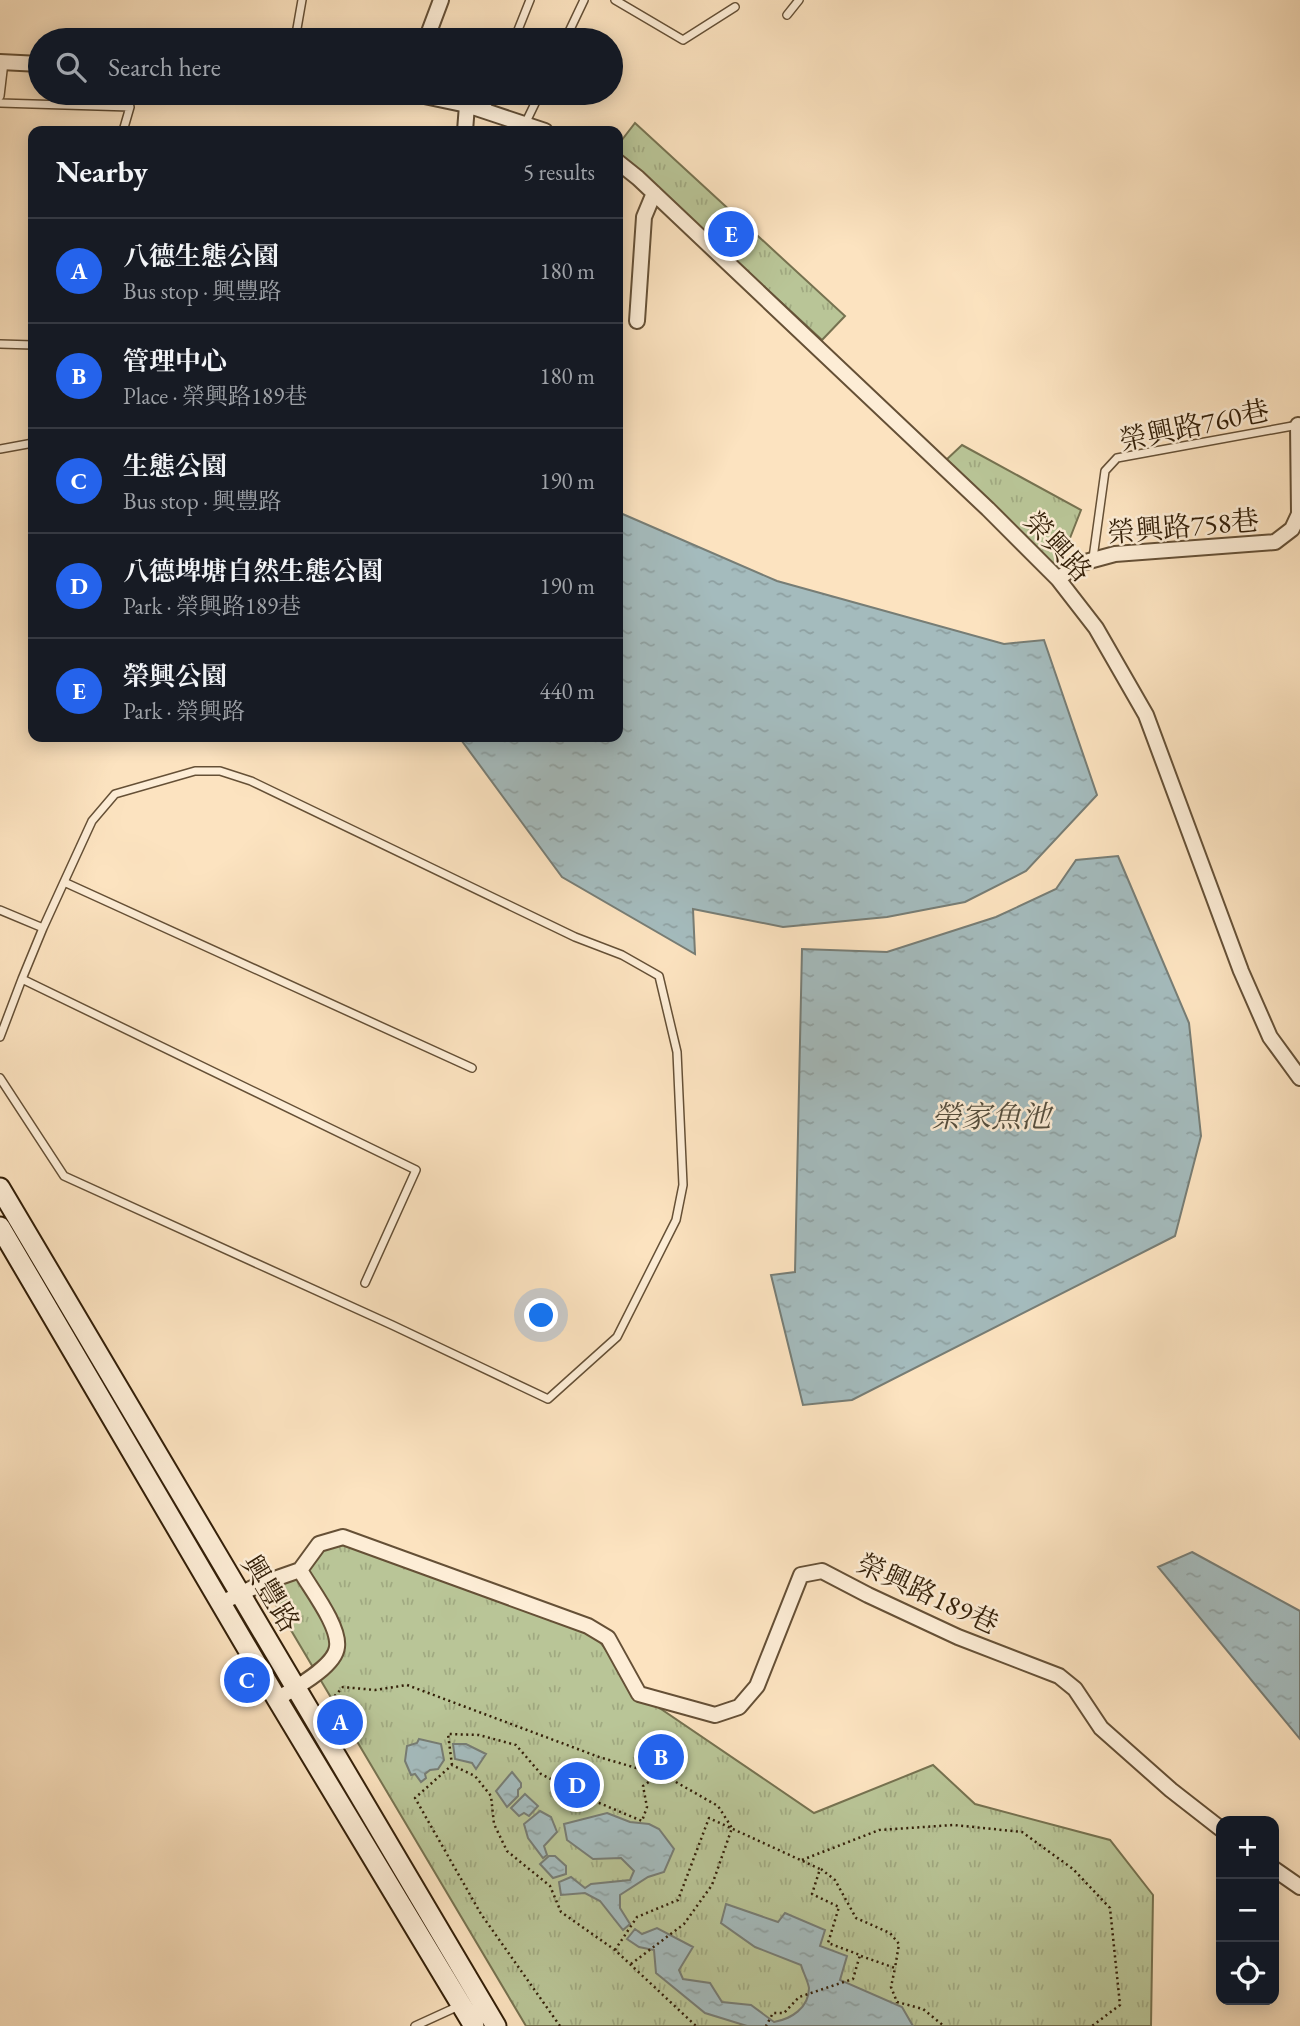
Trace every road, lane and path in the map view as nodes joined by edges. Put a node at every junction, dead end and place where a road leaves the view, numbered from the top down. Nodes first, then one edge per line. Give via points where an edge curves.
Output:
1 (302, 0) edge
2 (441, 0) edge
3 (530, 0) edge
4 (584, 0) edge
5 (615, 0) edge
6 (799, 0) edge
7 (734, 7) dead end
8 (787, 15) dead end
9 (297, 28) edge
10 (430, 28) edge
11 (519, 28) edge
12 (571, 28) edge
13 (2, 62) edge
14 (28, 63) edge
15 (0, 96) edge
16 (0, 103) edge
17 (28, 104) edge
18 (65, 105) edge
19 (467, 105) joint
20 (487, 105) edge
21 (534, 105) edge
22 (485, 111) junction
23 (524, 125) junction
24 (124, 126) edge
25 (465, 126) edge
26 (528, 126) edge
27 (623, 166) edge
28 (654, 193) junction
29 (637, 321) dead end
30 (0, 344) edge
31 (28, 345) edge
32 (1298, 425) edge
33 (28, 444) edge
34 (0, 449) edge
35 (1093, 558) junction
36 (1058, 579) junction
37 (64, 882) junction
38 (0, 910) edge
39 (43, 928) junction
40 (22, 979) junction
41 (0, 1037) edge
42 (472, 1068) dead end
43 (0, 1078) edge
44 (1300, 1078) edge
45 (0, 1188) edge
46 (0, 1227) edge
47 (365, 1283) dead end
48 (300, 1570) junction
49 (239, 1594) junction
50 (221, 1603) junction
51 (296, 1687) junction
52 (277, 1699) junction
53 (322, 1709) dead end
54 (452, 1765) junction
55 (660, 1774) junction
56 (1216, 1825) edge
57 (732, 1828) junction
58 (802, 1860) junction
59 (820, 1869) junction
60 (1279, 1872) edge
61 (1300, 1887) edge
62 (615, 1950) junction
63 (860, 1955) junction
64 (631, 1964) junction
65 (895, 1968) junction
66 (461, 2005) junction
67 (415, 2026) edge
68 (474, 2026) edge
69 (496, 2026) edge
70 (560, 2026) edge
71 (696, 2026) edge
72 (766, 2026) edge
73 (944, 2026) edge
74 (1092, 2026) edge

1 - 9 lane
2 - 10 street
3 - 11 lane
4 - 12 lane
5 - 7 lane via 683,40
6 - 8 lane
13 - 14 street
13 - 15 lane
16 - 17 lane
18 - 24 lane via 130,107
19 - 22 street
19 - 25 street
20 - 22 lane
21 - 23 lane
22 - 23 street
23 - 26 street
27 - 28 street, 榮興路
28 - 29 street via 644,217
28 - 36 street, 榮興路
30 - 31 lane
32 - 35 lane, 榮興路760巷 via 1117,457 1105,471
32 - 35 street, 榮興路758巷 via 1299,514 1292,529 1275,542
33 - 34 lane
35 - 36 street, 榮興路758巷
36 - 44 street, 榮興路 via 1096,628 1146,715 1241,971 1270,1037
37 - 39 lane
37 - 42 lane
37 - 43 lane via 92,821 115,794 195,771 220,771 251,781 575,937 622,955 659,976 677,1052 683,1185 676,1220 617,1337 548,1399 64,1176
38 - 39 lane
39 - 40 lane
40 - 41 lane
40 - 47 lane via 416,1170
45 - 49 main road, 興豐路
46 - 50 main road, 興豐路
48 - 49 street
48 - 51 street via 334,1628 337,1648 328,1664
48 - 56 street, 榮興路189巷 via 319,1544 343,1537 588,1626 608,1638 639,1694 715,1716 738,1707 757,1686 801,1575 822,1571 958,1637 1059,1676 1075,1689 1101,1728
49 - 50 street
49 - 51 main road, 興豐路
50 - 52 main road, 興豐路
51 - 52 street
51 - 69 main road, 興豐路
52 - 66 main road, 興豐路
53 - 55 path via 343,1687 375,1690 407,1685 599,1757
54 - 55 path via 448,1734 479,1735 516,1745 541,1774 642,1821 647,1807 643,1786
54 - 62 path via 475,1776 491,1796 494,1825 507,1851 550,1886 561,1912
54 - 70 path via 415,1798 481,1914
55 - 57 path via 718,1806
57 - 58 path
57 - 62 path via 709,1818 678,1900 637,1917
57 - 64 path via 712,1885 684,1924
58 - 59 path
58 - 74 path via 879,1830 954,1825 1022,1832 1073,1869 1110,1908 1120,2005
59 - 63 path via 812,1894 839,1907 828,1942
59 - 65 path via 835,1880 856,1918 890,1933 899,1944
60 - 61 street
62 - 64 path
63 - 65 path
63 - 72 path via 853,1979 799,1997 784,2013 773,2013
64 - 71 path
65 - 73 path via 891,1987 897,2002 923,2008
66 - 67 lane
66 - 68 main road, 興豐路

